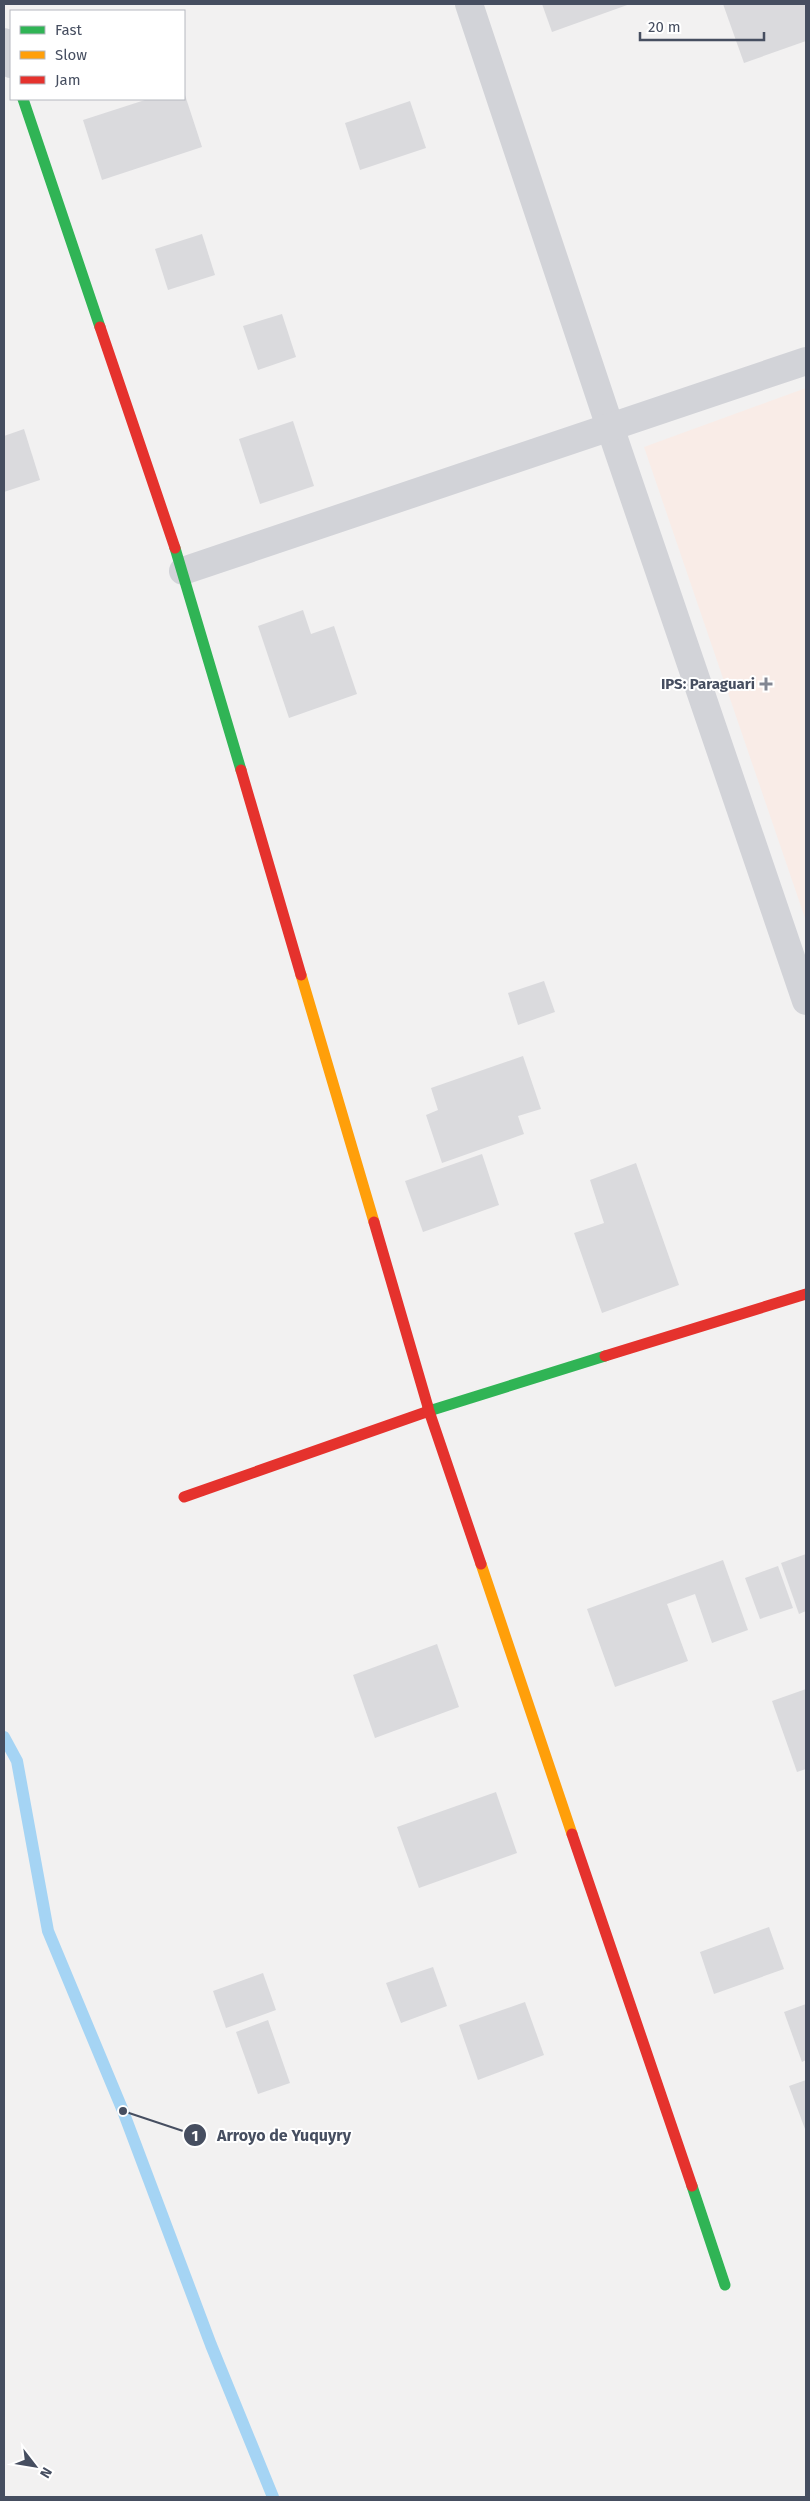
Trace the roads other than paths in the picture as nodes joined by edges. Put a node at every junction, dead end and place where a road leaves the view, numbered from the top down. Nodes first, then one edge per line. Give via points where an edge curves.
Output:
1 (469, 4) edge
2 (4, 42) edge
3 (10, 61) edge
4 (23, 100) edge
5 (806, 362) edge
6 (610, 427) junction
7 (182, 571) junction
8 (806, 1001) edge
9 (806, 1294) edge
10 (429, 1411) junction
11 (184, 1497) dead end
12 (725, 2285) dead end

1 - 6 street
2 - 3 street
4 - 7 street
5 - 6 street
6 - 7 street
6 - 8 street
7 - 10 street
9 - 10 street
10 - 11 street
10 - 12 street

